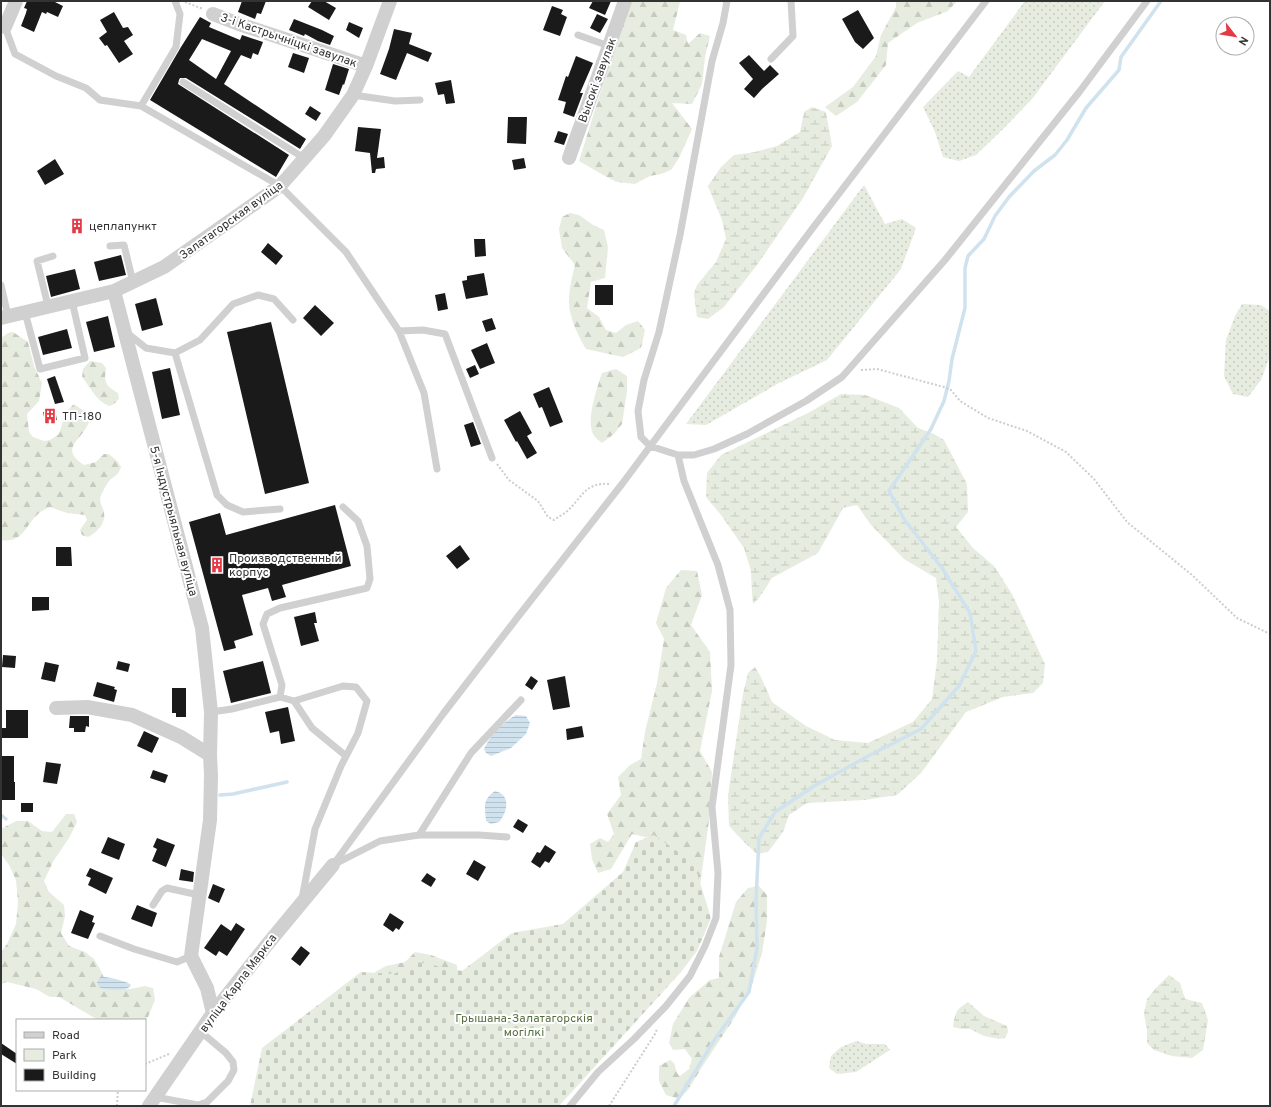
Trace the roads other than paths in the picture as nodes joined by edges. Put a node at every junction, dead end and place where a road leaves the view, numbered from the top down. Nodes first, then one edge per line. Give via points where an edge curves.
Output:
1 (16, 1) edge
2 (175, 1) edge
3 (390, 1) edge
4 (625, 1) edge
5 (727, 1) edge
6 (791, 1) edge
7 (986, 1) edge
8 (1147, 1) edge
9 (213, 14) road end
10 (3, 26) edge
11 (578, 35) dead end
12 (608, 46) junction
13 (771, 59) dead end
14 (366, 66) junction
15 (183, 82) dead end
16 (353, 95) junction
17 (420, 100) dead end
18 (141, 106) junction
19 (304, 158) junction
20 (569, 158) dead end
21 (280, 186) junction
22 (110, 246) dead end
23 (53, 256) dead end
24 (133, 282) junction
25 (1, 285) edge
26 (114, 291) junction
27 (72, 301) junction
28 (48, 306) junction
29 (25, 312) junction
30 (5, 317) edge
31 (293, 320) dead end
32 (125, 331) junction
33 (399, 331) junction
34 (175, 353) junction
35 (650, 446) junction
36 (678, 455) junction
37 (492, 458) road end
38 (437, 470) dead end
39 (343, 507) dead end
40 (280, 509) dead end
41 (280, 697) junction
42 (520, 700) dead end
43 (294, 701) junction
44 (56, 708) dead end
45 (211, 712) junction
46 (210, 755) junction
47 (346, 756) junction
48 (419, 835) junction
49 (507, 838) dead end
50 (333, 865) junction
51 (199, 895) junction
52 (301, 903) junction
53 (154, 905) dead end
54 (100, 936) dead end
55 (191, 956) junction
56 (213, 1013) junction
57 (201, 1032) junction
58 (152, 1101) edge
59 (570, 1106) edge

1 - 10 street
2 - 18 lane via 180,14 176,47
3 - 14 street, Залатагорская вуліца
4 - 12 street, Высокі завулак
5 - 35 lane via 712,61 680,235 638,411 640,437
6 - 13 lane via 793,36
7 - 35 lane
8 - 36 lane via 1080,91 945,260 842,377 806,401 747,434 714,449 694,455
9 - 14 street, 3-і Кастрычніцкі завулак
10 - 18 lane via 15,54 56,76 86,88 100,100
11 - 12 lane
12 - 20 street, Высокі завулак
14 - 16 street, Залатагорская вуліца
15 - 19 lane
16 - 17 lane via 395,101
16 - 19 street, Залатагорская вуліца via 324,136
18 - 21 lane
19 - 21 street, Залатагорская вуліца
21 - 24 street, Залатагорская вуліца via 164,267
21 - 33 lane via 346,252
22 - 24 lane via 124,245
23 - 28 lane via 37,261
24 - 26 street, Залатагорская вуліца
25 - 30 lane
26 - 27 street, Залатагорская вуліца
26 - 32 street, 5-я Індустрыяльная вуліца
27 - 28 street, Залатагорская вуліца
27 - 29 lane via 85,358 40,369
28 - 29 street, Залатагорская вуліца
29 - 30 street, Залатагорская вуліца
31 - 34 lane via 274,299 258,295 233,304 200,340
32 - 34 lane via 146,348
32 - 45 street, 5-я Індустрыяльная вуліца via 202,628
33 - 37 lane via 423,330 445,334
33 - 38 lane via 424,392
34 - 40 lane via 217,495 227,505 242,512
35 - 36 lane
35 - 50 lane via 448,708
36 - 59 lane via 684,481 718,565 730,610 731,665 712,807 718,873 716,918 690,976 666,1006 598,1072
39 - 41 lane via 358,521 367,546 370,579 367,588 280,608 267,614 263,624 282,685
41 - 43 lane
41 - 45 lane
42 - 48 lane via 471,753
43 - 47 lane via 312,728
43 - 47 lane via 343,686 356,687 367,701 358,733
44 - 46 street via 86,707 132,715 181,737
45 - 46 street, 5-я Індустрыяльная вуліца
46 - 51 street, 5-я Індустрыяльная вуліца via 210,820
47 - 52 lane via 315,829
48 - 49 lane via 479,835
48 - 50 lane via 380,841
50 - 52 street, вуліца Карла Маркса
51 - 53 lane via 167,888 162,891
51 - 55 street, 5-я Індустрыяльная вуліца
52 - 56 street, вуліца Карла Маркса
54 - 55 lane via 177,962
55 - 56 street via 207,988
56 - 57 street, вуліца Карла Маркса
57 - 58 street, вуліца Карла Маркса
57 - 58 lane via 233,1062 234,1070 228,1081 207,1102 198,1105

